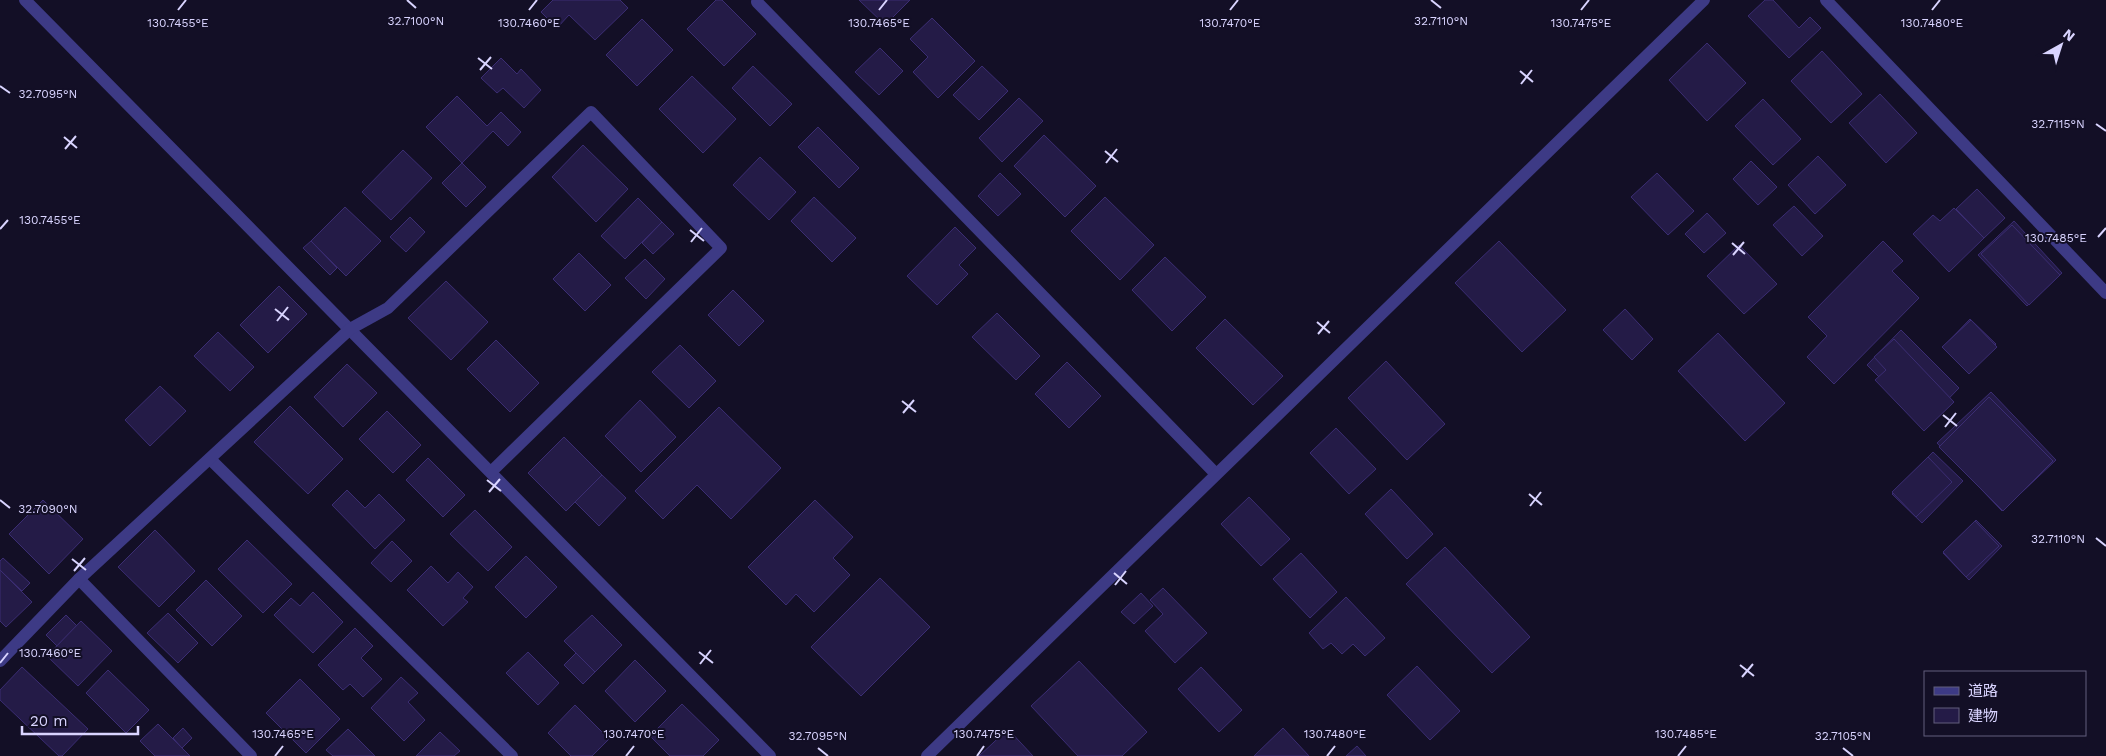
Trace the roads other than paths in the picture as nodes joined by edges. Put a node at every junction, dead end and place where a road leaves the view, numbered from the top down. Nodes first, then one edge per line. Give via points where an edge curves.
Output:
1 (25, 0) edge
2 (1704, 0) edge
3 (1826, 0) edge
4 (757, 2) dead end
5 (2106, 294) edge
6 (350, 329) junction
7 (210, 459) junction
8 (491, 472) junction
9 (1216, 474) junction
10 (79, 579) junction
11 (0, 661) edge
12 (251, 756) edge
13 (512, 756) edge
14 (770, 756) edge
15 (927, 756) edge

1 - 6 street
2 - 9 street
3 - 5 street
4 - 9 street
6 - 7 street
6 - 8 street
6 - 8 street via 388,308 591,112 721,248
7 - 10 street
7 - 13 street
8 - 14 street
9 - 15 street
10 - 11 street
10 - 12 street

